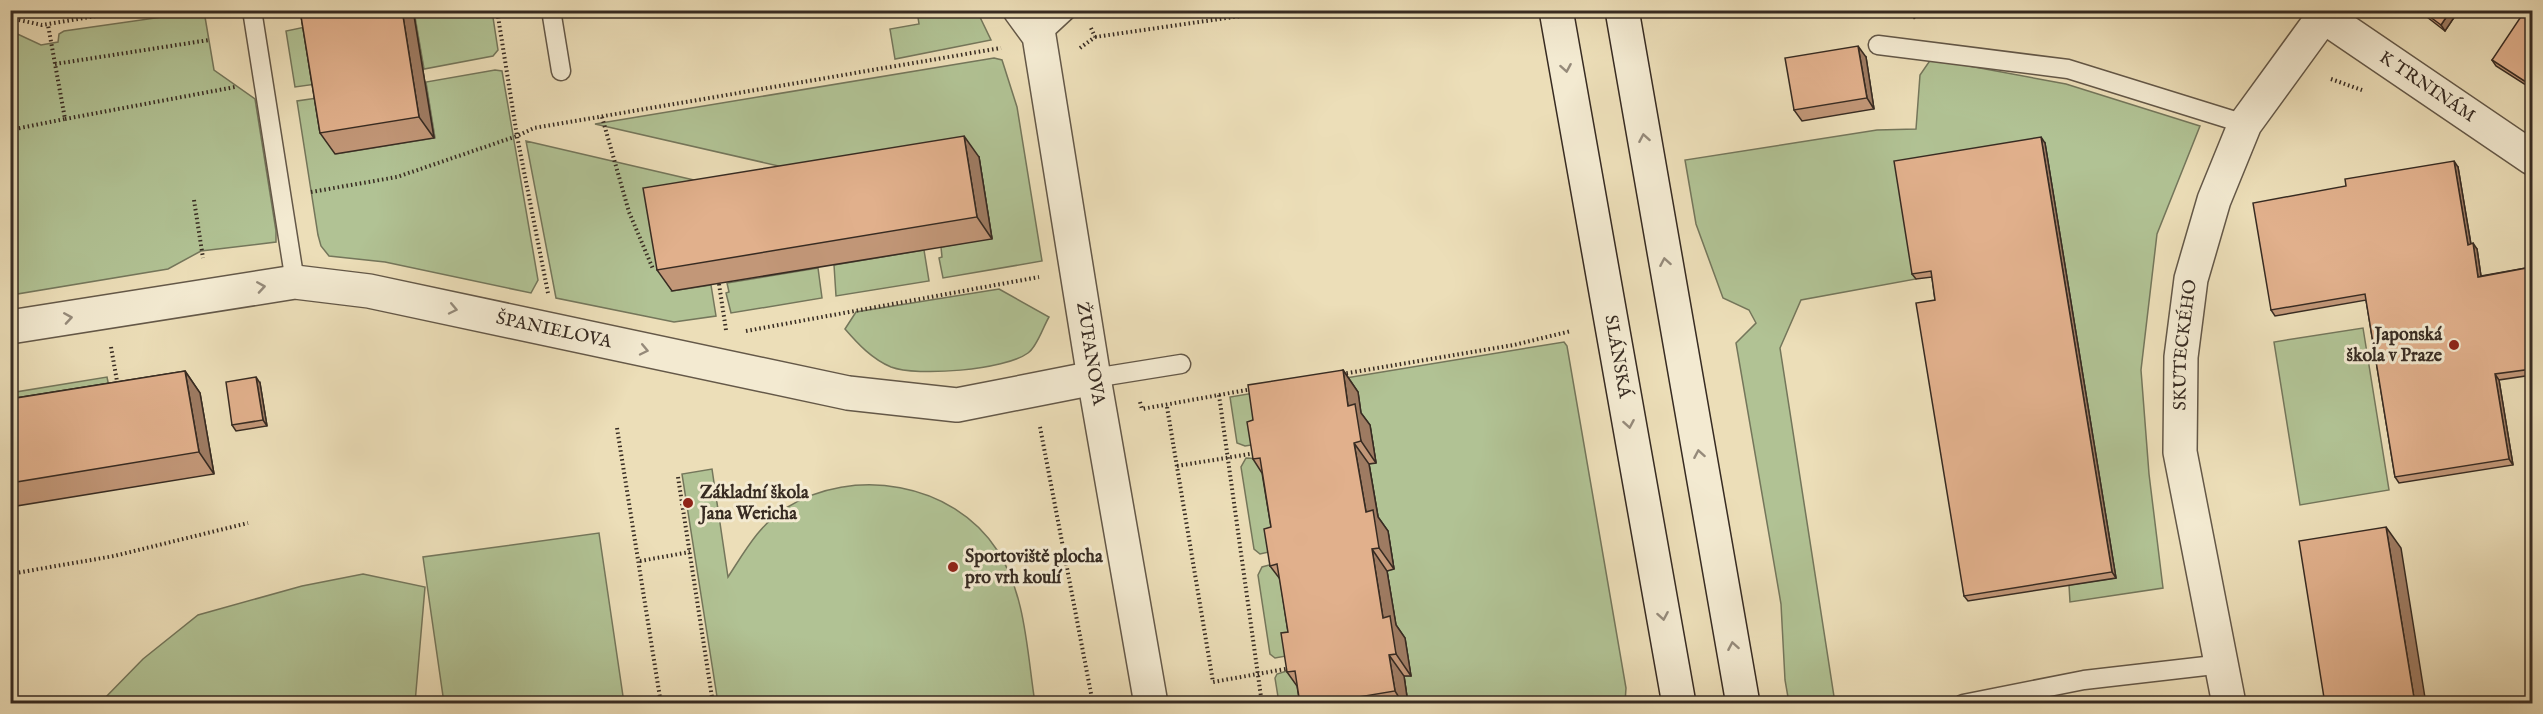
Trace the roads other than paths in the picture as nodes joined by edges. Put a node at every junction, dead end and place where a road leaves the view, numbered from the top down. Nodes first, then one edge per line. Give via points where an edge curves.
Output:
1 (252, 10) edge
2 (551, 10) edge
3 (1020, 10) edge
4 (1067, 10) edge
5 (1556, 10) edge
6 (1622, 10) edge
7 (2326, 13) edge
8 (1039, 36) junction
9 (1878, 45) dead end
10 (561, 71) dead end
11 (2245, 124) junction
12 (2532, 158) edge
13 (295, 282) junction
14 (10, 327) edge
15 (1181, 364) dead end
16 (1094, 378) junction
17 (2223, 664) junction
18 (1151, 704) edge
19 (1678, 704) edge
20 (1743, 704) edge
21 (1963, 704) edge
22 (2229, 704) edge

1 - 13 lane
2 - 10 lane
3 - 8 street, ŽUFANOVA
4 - 8 lane
5 -> 19 street, SLÁNSKÁ
20 -> 6 street
7 - 11 street, SKUTECKÉHO
7 - 12 street, K TRNINÁM
8 - 16 street, ŽUFANOVA
9 - 11 lane via 2068,69
11 - 17 street, SKUTECKÉHO via 2214,200 2191,279 2181,357 2180,452
14 -> 13 street, ŠPANIELOVA
13 -> 16 street, ŠPANIELOVA via 369,291 848,393 957,405
15 - 16 lane
16 - 18 street, ŽUFANOVA
17 - 21 lane via 2084,680
17 - 22 street, SKUTECKÉHO

